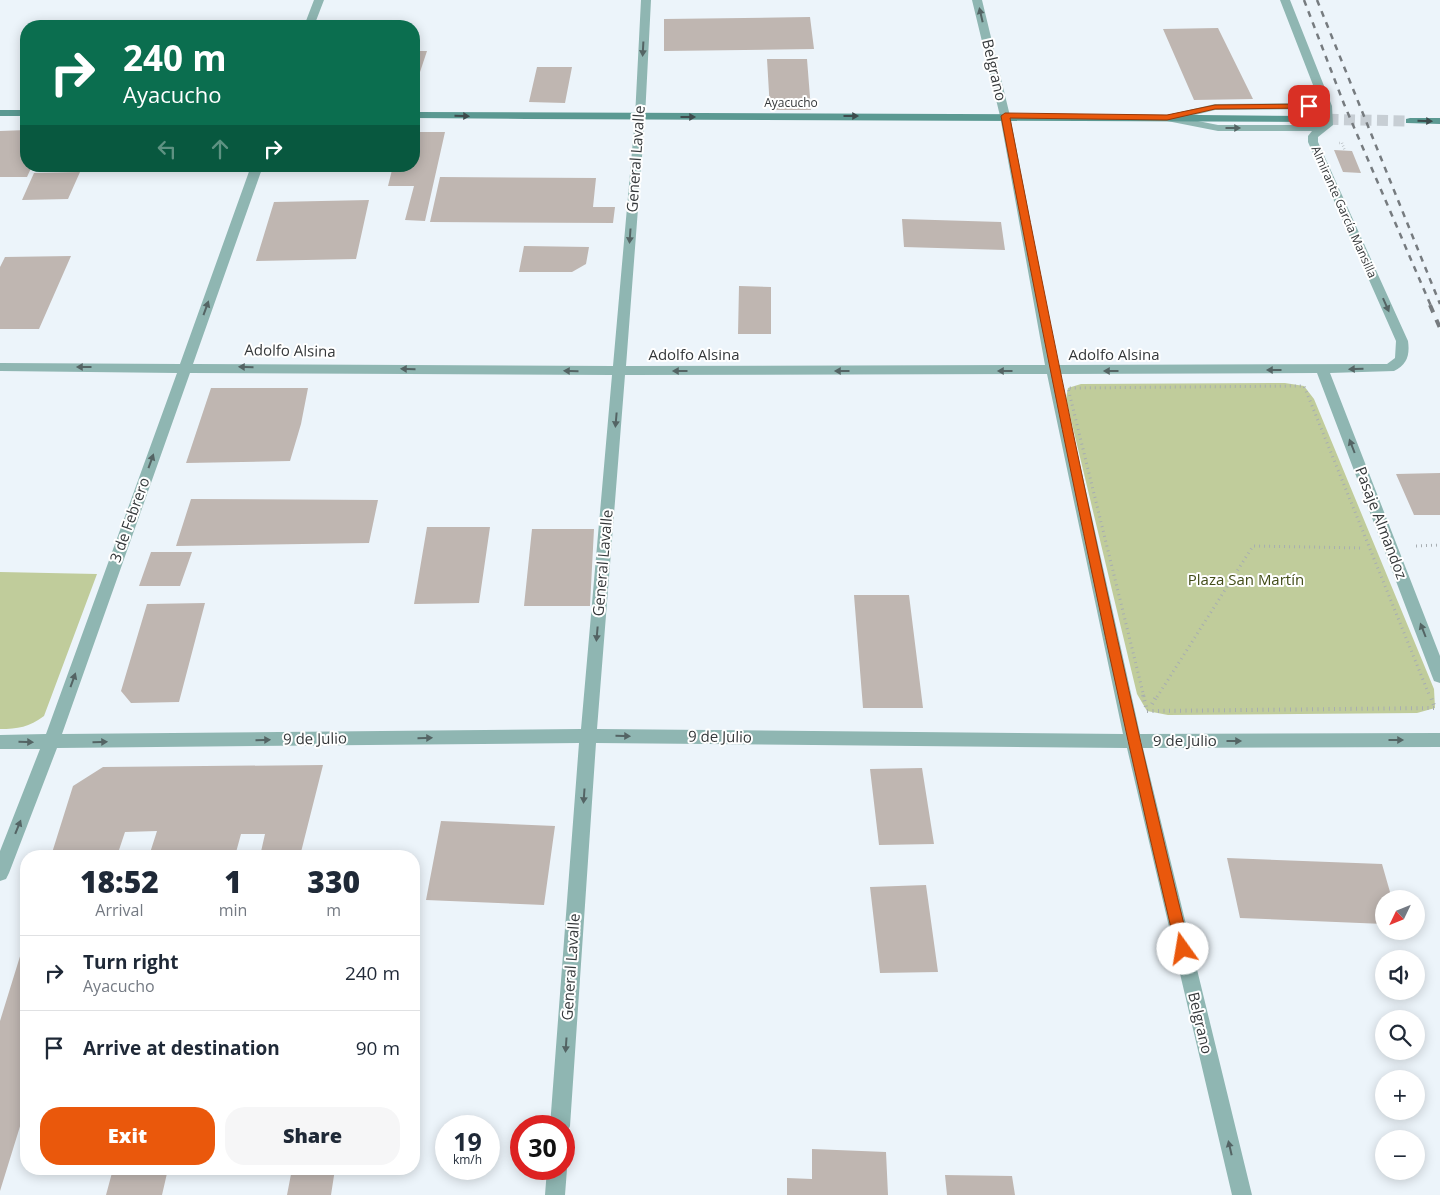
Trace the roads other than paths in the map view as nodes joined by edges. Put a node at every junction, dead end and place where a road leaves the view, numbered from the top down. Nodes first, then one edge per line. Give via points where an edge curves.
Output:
1 (319, 0) edge
2 (646, 0) edge
3 (977, 0) edge
4 (1285, 0) edge
5 (311, 20) edge
6 (1327, 106) junction
7 (0, 113) edge
8 (20, 113) edge
9 (420, 115) edge
10 (1005, 116) junction
11 (640, 117) junction
12 (1167, 118) junction
13 (1311, 119) tunnel mouth
14 (1410, 121) tunnel mouth
15 (1440, 121) edge
16 (1323, 128) junction
17 (255, 172) edge
18 (0, 367) edge
19 (184, 367) junction
20 (1389, 368) joint
21 (1322, 370) junction
22 (620, 371) junction
23 (1053, 371) junction
24 (1440, 676) edge
25 (588, 736) junction
26 (1440, 740) edge
27 (1132, 741) junction
28 (0, 742) edge
29 (51, 742) junction
30 (0, 872) edge
31 (561, 1115) edge
32 (556, 1180) edge
33 (555, 1195) edge
34 (1242, 1195) edge

1 - 5 street
2 -> 11 street, General Lavalle
10 -> 3 street, Belgrano
4 - 6 street
6 - 12 street, Ayacucho via 1215,107
6 - 16 street, Almirante García Mansilla via 1330,121
7 - 8 street
9 -> 11 street, Ayacucho
11 -> 10 street, Ayacucho
10 - 12 street, Ayacucho
10 - 23 street, Belgrano
11 -> 22 street, General Lavalle
12 - 13 street
12 -> 16 street, Ayacucho via 1218,128
14 -> 15 street
16 -> 20 street, Almirante García Mansilla via 1313,136 1312,142 1402,341 1404,354 1399,363
19 -> 17 street, 3 de Febrero
19 -> 18 street, Adolfo Alsina
22 -> 19 street, Adolfo Alsina
29 -> 19 street, 3 de Febrero
20 -> 21 street, Adolfo Alsina
21 -> 23 street, Adolfo Alsina
24 -> 21 street, Pasaje Almandoz
23 -> 22 street, Adolfo Alsina
22 -> 25 street, General Lavalle
23 - 27 street, Belgrano
25 -> 27 street, 9 de Julio
29 -> 25 street, 9 de Julio
25 -> 31 street, General Lavalle
27 -> 26 street, 9 de Julio
34 -> 27 street, Belgrano
28 -> 29 street, 9 de Julio
30 -> 29 street, 3 de Febrero
32 - 33 street

